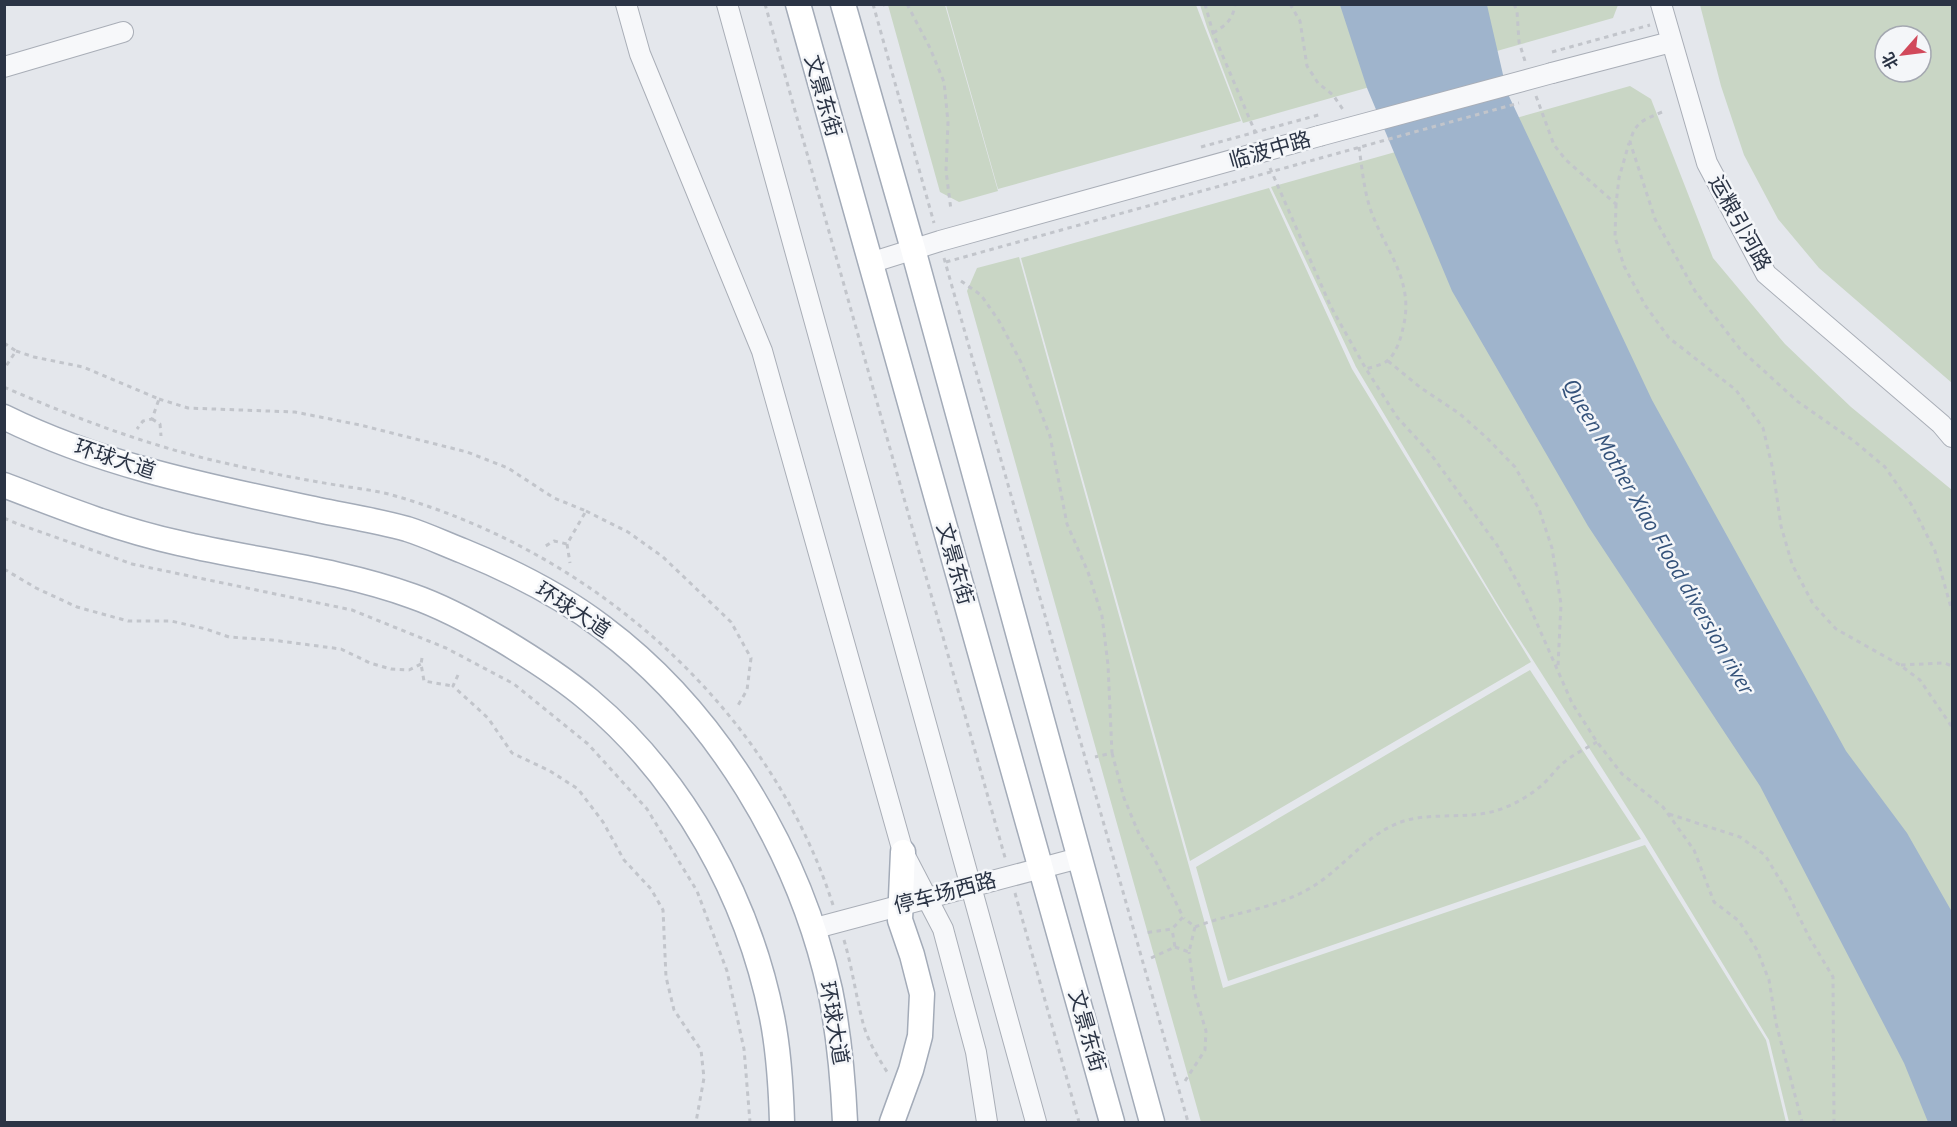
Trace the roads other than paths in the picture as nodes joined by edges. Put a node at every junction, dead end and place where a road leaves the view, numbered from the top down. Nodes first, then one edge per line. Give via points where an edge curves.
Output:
1 (626, 4) edge
2 (727, 4) edge
3 (798, 4) edge
4 (843, 4) edge
5 (1661, 4) edge
6 (123, 32) dead end
7 (1671, 42) junction
8 (4, 67) edge
9 (913, 249) junction
10 (870, 264) junction
11 (4, 417) edge
12 (1953, 437) edge
13 (4, 485) edge
14 (903, 852) junction
15 (1079, 858) junction
16 (1040, 867) junction
17 (971, 885) junction
18 (927, 898) junction
19 (901, 905) junction
20 (812, 929) junction
21 (782, 1122) edge
22 (845, 1122) edge
23 (892, 1122) edge
24 (987, 1122) edge
25 (1036, 1122) edge
26 (1112, 1122) edge
27 (1152, 1122) edge

1 - 14 street via 640,54 762,351
2 - 17 street
3 - 10 main road, 文景东街
4 - 9 main road, 文景东街
5 - 7 street, 运粮引河路
6 - 8 street
7 - 9 street, 临波中路, bridge
7 - 12 street, 运粮引河路 via 1707,163 1766,274
9 - 10 street, 临波中路
9 - 15 main road, 文景东街
10 - 16 main road, 文景东街
11 - 20 main road, 环球大道 via 102,458 145,470 409,530 489,561 566,602 636,655 671,689 723,752 771,829
13 - 21 main road via 80,514 177,543 366,581 413,596 453,612 529,656 589,700 623,731 665,780 706,842 739,909 772,1018
14 - 18 street
14 - 19 main road
15 - 16 street, 停车场西路
15 - 27 main road, 文景东街
16 - 17 street, 停车场西路
16 - 26 main road, 文景东街
17 - 18 street, 停车场西路
17 - 25 street
18 - 19 street, 停车场西路
18 - 24 street via 943,929 976,1052
19 - 20 street, 停车场西路
19 - 23 main road via 900,920 921,994 920,1036
20 - 22 main road, 环球大道 via 838,1034

